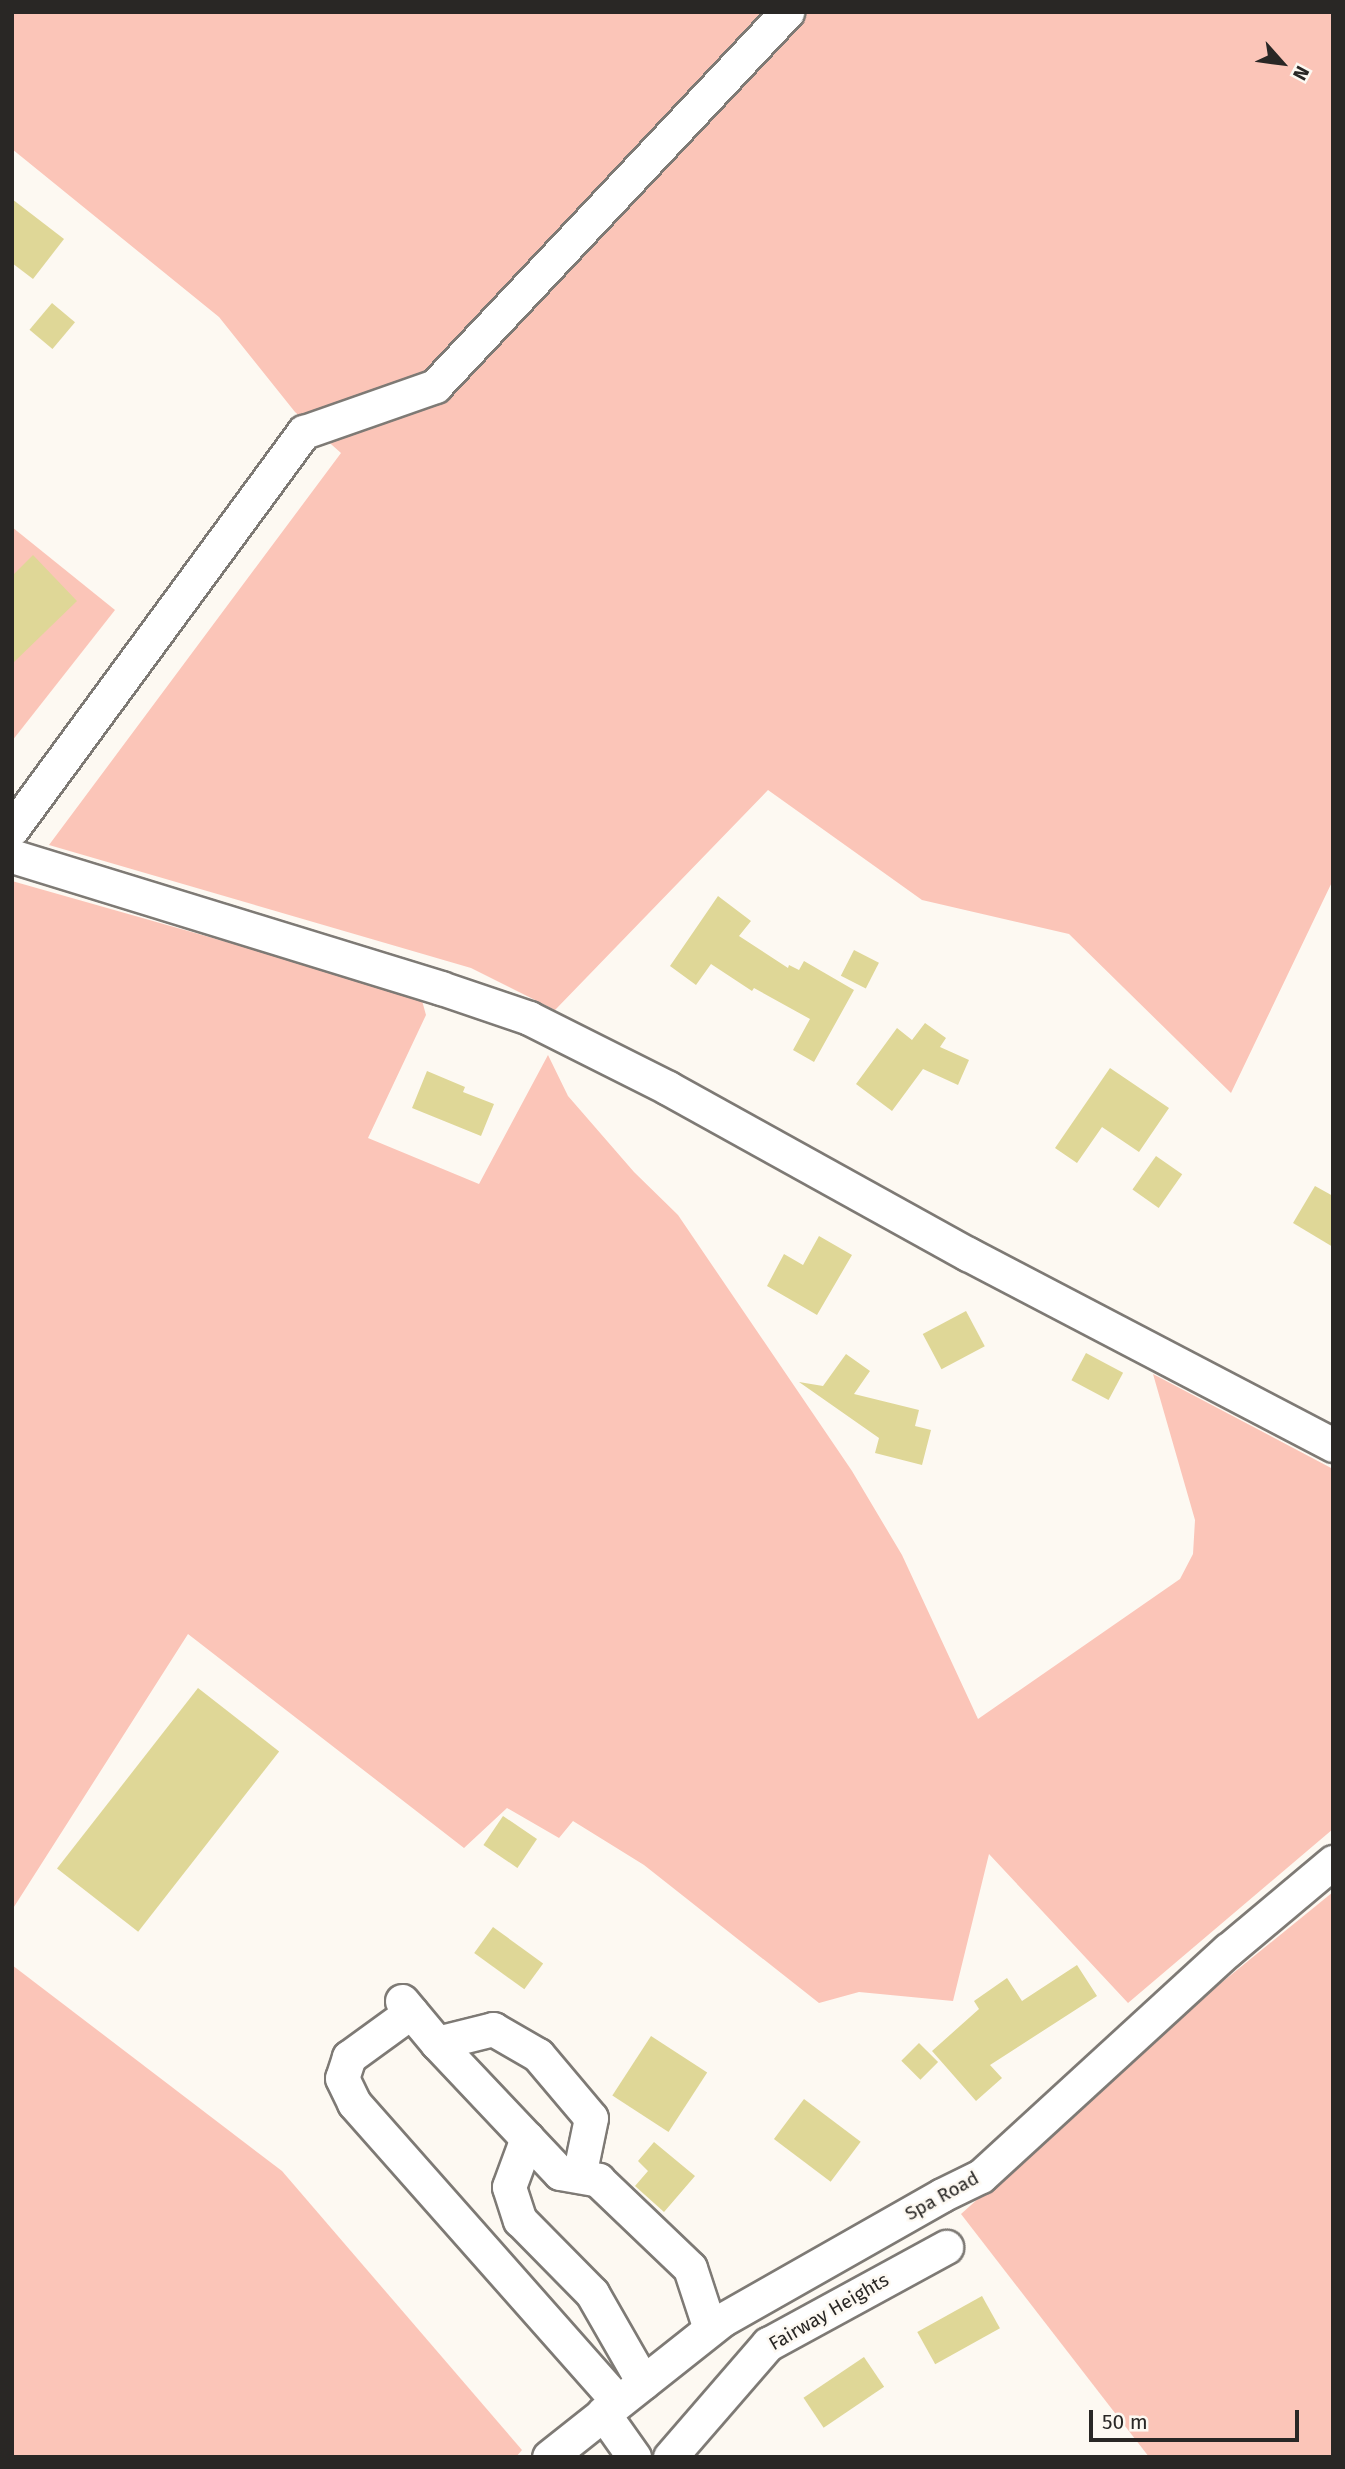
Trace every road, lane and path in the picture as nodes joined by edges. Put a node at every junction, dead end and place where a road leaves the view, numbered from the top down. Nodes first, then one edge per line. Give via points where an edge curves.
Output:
1 (787, 12) edge
2 (12, 829) edge
3 (12, 856) edge
4 (1333, 1445) edge
5 (1333, 1862) edge
6 (437, 2043) junction
7 (527, 2138) junction
8 (579, 2176) junction
9 (946, 2247) dead end
10 (710, 2329) junction
11 (621, 2398) junction
12 (548, 2457) edge
13 (634, 2457) edge
14 (670, 2457) edge

1 - 2 street via 435,386 304,432
3 - 4 street via 529,1018
5 - 10 street, Spa Road via 1228,1950 981,2176
6 - 7 street
6 - 8 street via 493,2029 538,2056 591,2118
6 - 11 street via 407,2006 349,2057 342,2078 354,2103
7 - 8 street via 560,2173
7 - 11 street via 509,2187 520,2220 592,2293
8 - 10 street via 598,2180 690,2268
9 - 14 street, Fairway Heights via 768,2343
10 - 11 street, Spa Road
11 - 12 street, Spa Road
11 - 13 street

